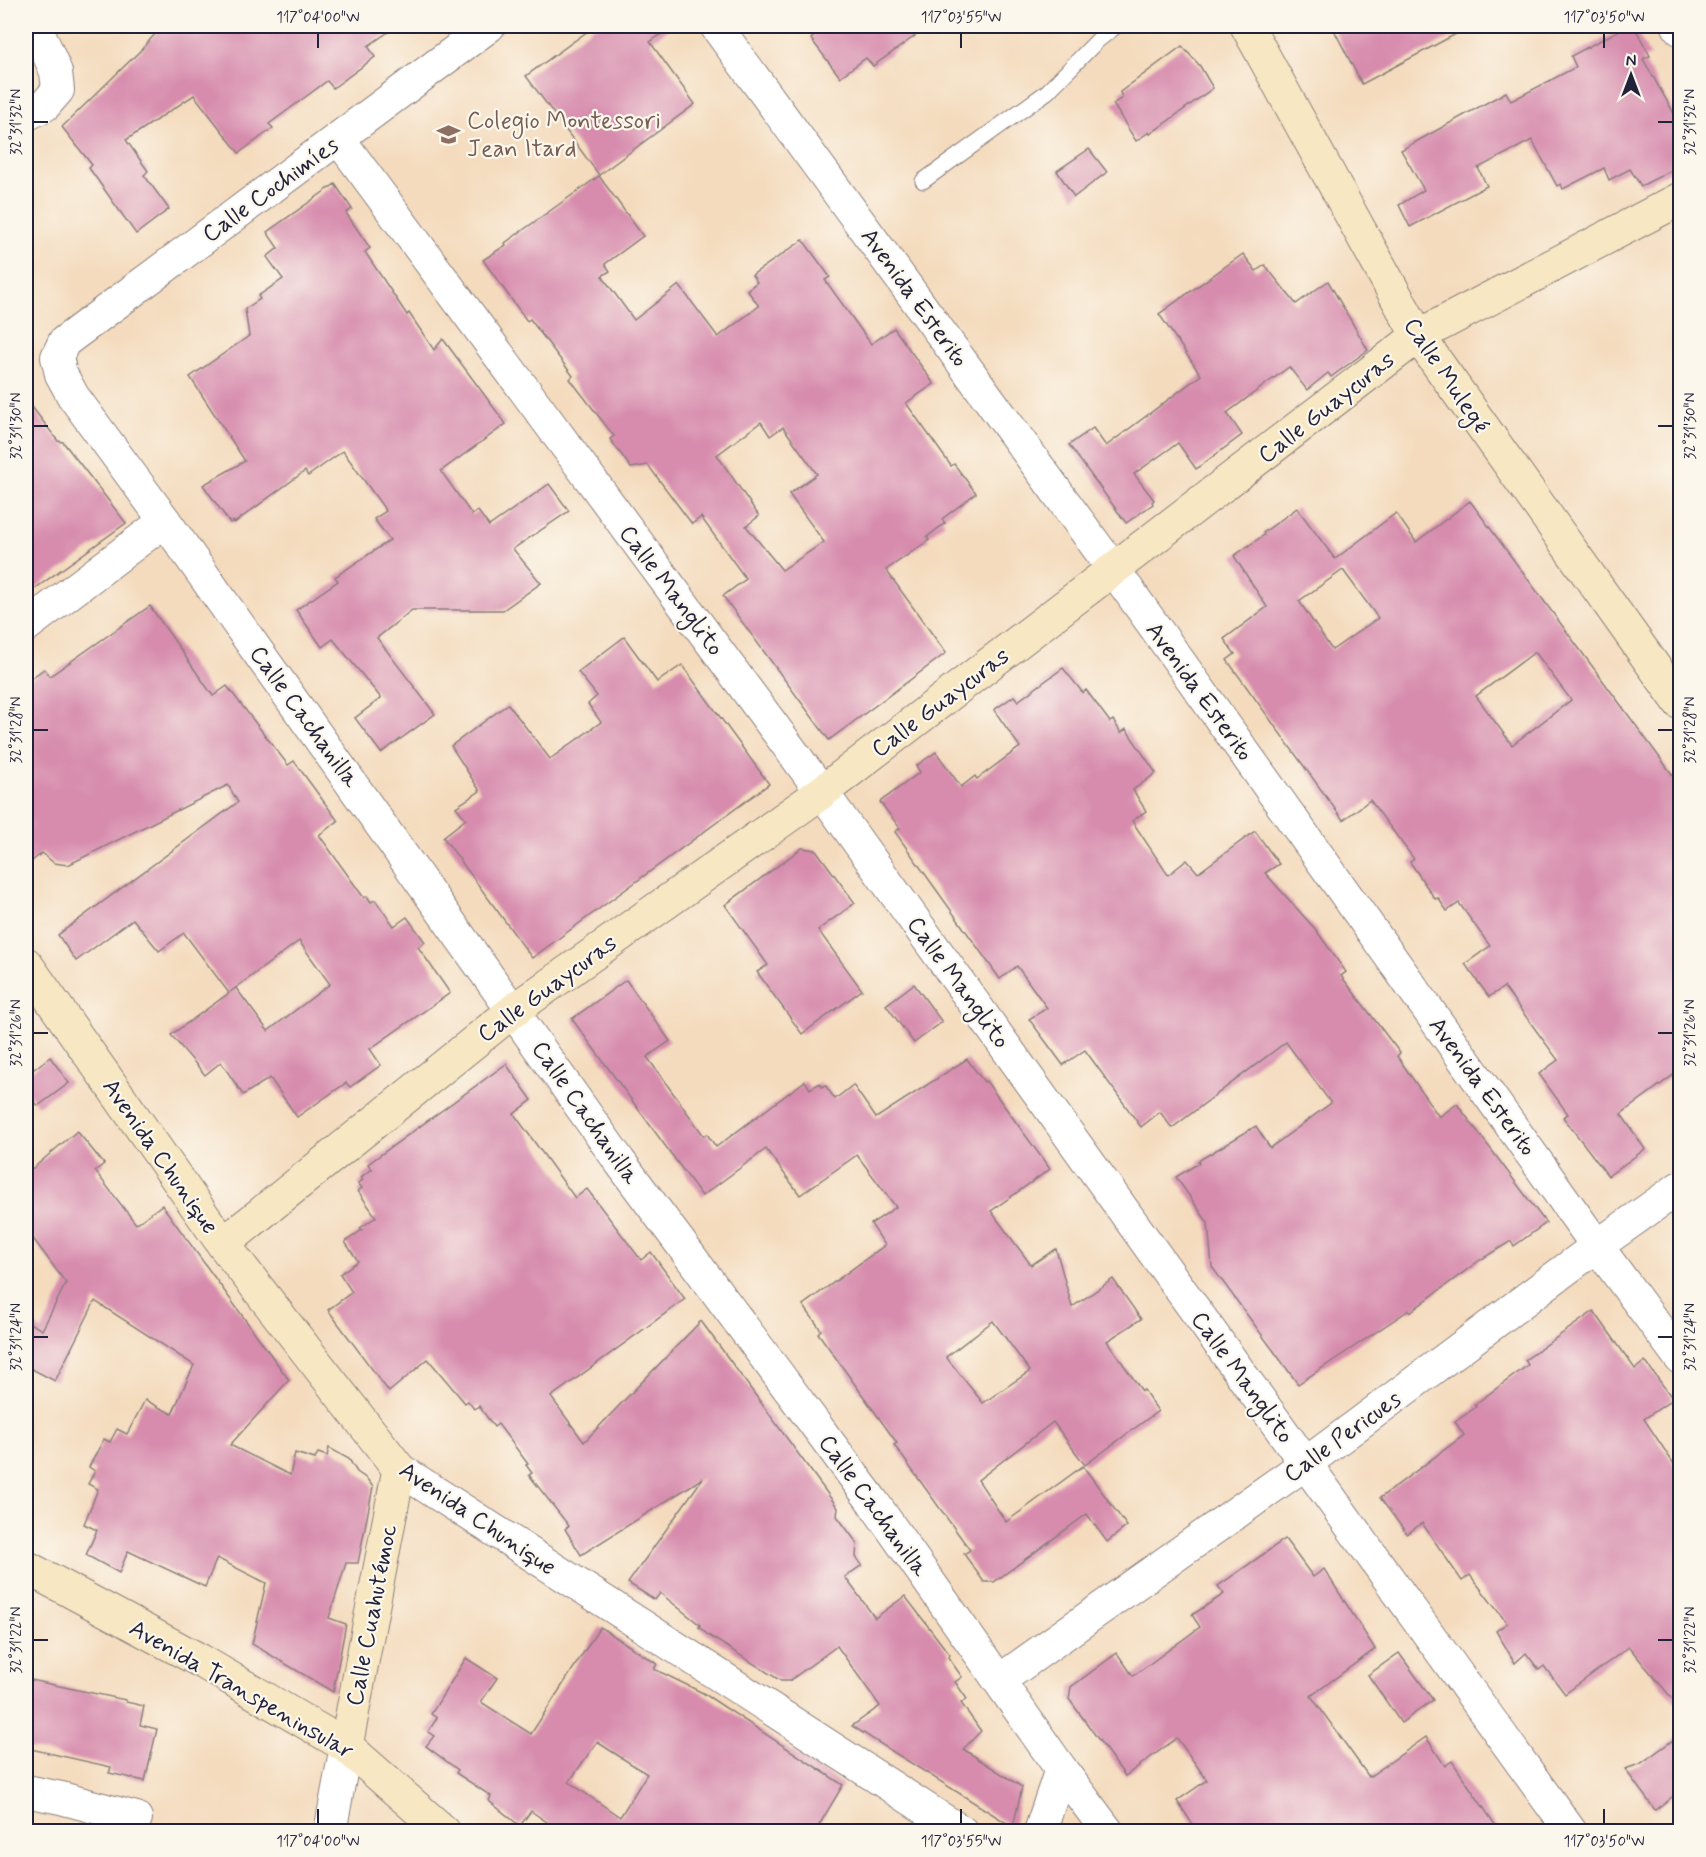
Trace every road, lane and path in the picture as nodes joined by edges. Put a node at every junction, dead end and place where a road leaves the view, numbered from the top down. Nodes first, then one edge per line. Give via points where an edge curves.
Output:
1 (36, 26) edge
2 (489, 26) edge
3 (716, 26) edge
4 (1116, 26) edge
5 (1248, 26) edge
6 (26, 115) edge
7 (339, 139) junction
8 (923, 181) dead end
9 (1680, 199) edge
10 (1418, 336) junction
11 (57, 357) joint
12 (165, 520) junction
13 (1114, 570) junction
14 (26, 626) edge
15 (1680, 703) edge
16 (822, 792) junction
17 (26, 964) edge
18 (514, 1010) junction
19 (1680, 1187) edge
20 (223, 1244) junction
21 (1597, 1246) junction
22 (1680, 1358) edge
23 (1305, 1464) junction
24 (399, 1469) junction
25 (26, 1567) edge
26 (1000, 1680) junction
27 (346, 1746) junction
28 (1061, 1769) junction
29 (26, 1791) edge
30 (136, 1818) dead end
31 (330, 1832) edge
32 (444, 1832) edge
33 (962, 1832) edge
34 (1040, 1832) edge
35 (1107, 1832) edge
36 (1571, 1832) edge

1 - 6 street via 56,72 58,90 45,105
2 - 7 street, Calle Cochimíes
3 - 13 street, Avenida Esterito
4 - 8 lane via 1047,92
5 - 10 street, Calle Mulegé
7 - 11 street, Calle Cochimíes via 64,342
7 - 16 street, Calle Manglito
9 - 10 street, Calle Guaycuras
10 - 13 street, Calle Guaycuras
10 - 15 street, Calle Mulegé
11 - 12 street, Calle Cachanilla via 73,396
12 - 14 street
12 - 18 street, Calle Cachanilla
13 - 16 street, Calle Guaycuras
13 - 21 street, Avenida Esterito
16 - 18 street, Calle Guaycuras
16 - 23 street, Calle Manglito
17 - 20 street, Avenida Chunique
18 - 20 street, Calle Guaycuras
18 - 26 street, Calle Cachanilla via 620,1162
19 - 21 street, Calle Pericues
20 - 24 street, Avenida Chunique
21 - 22 street, Avenida Esterito
21 - 23 street, Calle Pericues
23 - 26 street, Calle Pericues
23 - 36 street, Calle Manglito
24 - 27 street, Calle Cuahutémoc
24 - 33 street, Avenida Chunique
25 - 27 street, Avenida Transpeninsular via 201,1661
26 - 28 street, Calle Cachanilla
27 - 31 street, Calle Cuahutémoc
27 - 32 street, Avenida Transpeninsular
28 - 34 street
28 - 35 street, Calle Cachanilla
29 - 30 street

